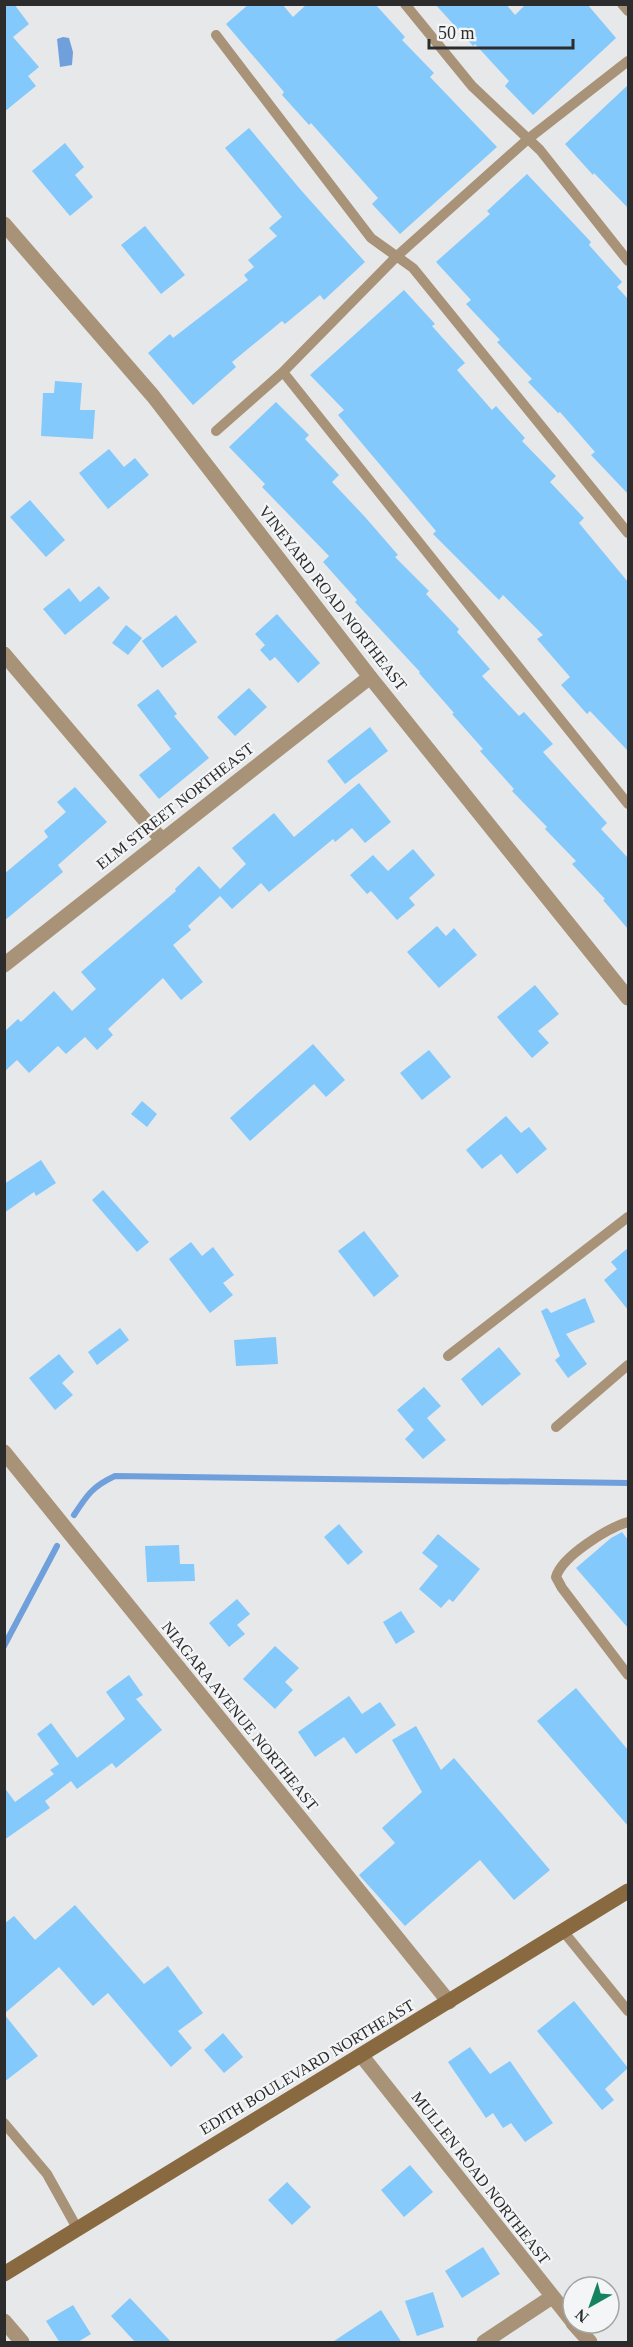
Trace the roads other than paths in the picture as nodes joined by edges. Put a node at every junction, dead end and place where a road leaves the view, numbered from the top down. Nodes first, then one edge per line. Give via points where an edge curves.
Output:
1 (405, 4) edge
2 (622, 4) edge
3 (628, 11) edge
4 (216, 35) dead end
5 (628, 61) edge
6 (528, 140) junction
7 (4, 224) edge
8 (397, 256) junction
9 (628, 261) edge
10 (284, 372) junction
11 (216, 431) dead end
12 (628, 533) edge
13 (4, 654) edge
14 (370, 677) junction
15 (628, 804) edge
16 (161, 839) junction
17 (4, 965) edge
18 (628, 998) edge
19 (628, 1217) edge
20 (448, 1356) dead end
21 (628, 1365) edge
22 (556, 1427) dead end
23 (4, 1452) edge
24 (628, 1522) edge
25 (628, 1675) edge
26 (628, 1892) edge
27 (563, 1931) junction
28 (449, 2002) junction
29 (628, 2011) edge
30 (361, 2055) junction
31 (4, 2123) edge
32 (77, 2228) junction
33 (4, 2274) edge
34 (552, 2297) junction
35 (561, 2308) edge
36 (4, 2321) edge
37 (22, 2343) edge
38 (484, 2343) edge

1 - 6 lane via 472,86
2 - 3 lane
4 - 8 lane via 371,238
5 - 6 lane
6 - 8 lane
6 - 9 lane
7 - 14 street, VINEYARD ROAD NORTHEAST via 153,396
8 - 10 lane
8 - 12 lane via 413,267
10 - 11 lane
10 - 15 lane
13 - 16 street
14 - 16 street, ELM STREET NORTHEAST
14 - 18 street, VINEYARD ROAD NORTHEAST
16 - 17 street, ELM STREET NORTHEAST
19 - 20 lane
21 - 22 lane
23 - 28 street, NIAGARA AVENUE NORTHEAST
24 - 25 lane via 570,1556 558,1568 556,1577
26 - 27 street, EDITH BOULEVARD NORTHEAST
27 - 28 street, EDITH BOULEVARD NORTHEAST
27 - 29 lane
28 - 30 street, EDITH BOULEVARD NORTHEAST
30 - 32 street, EDITH BOULEVARD NORTHEAST
30 - 34 street, MULLEN ROAD NORTHEAST
31 - 32 lane via 47,2174
32 - 33 street, EDITH BOULEVARD NORTHEAST
34 - 35 street, MULLEN ROAD NORTHEAST
34 - 38 street
36 - 37 street

